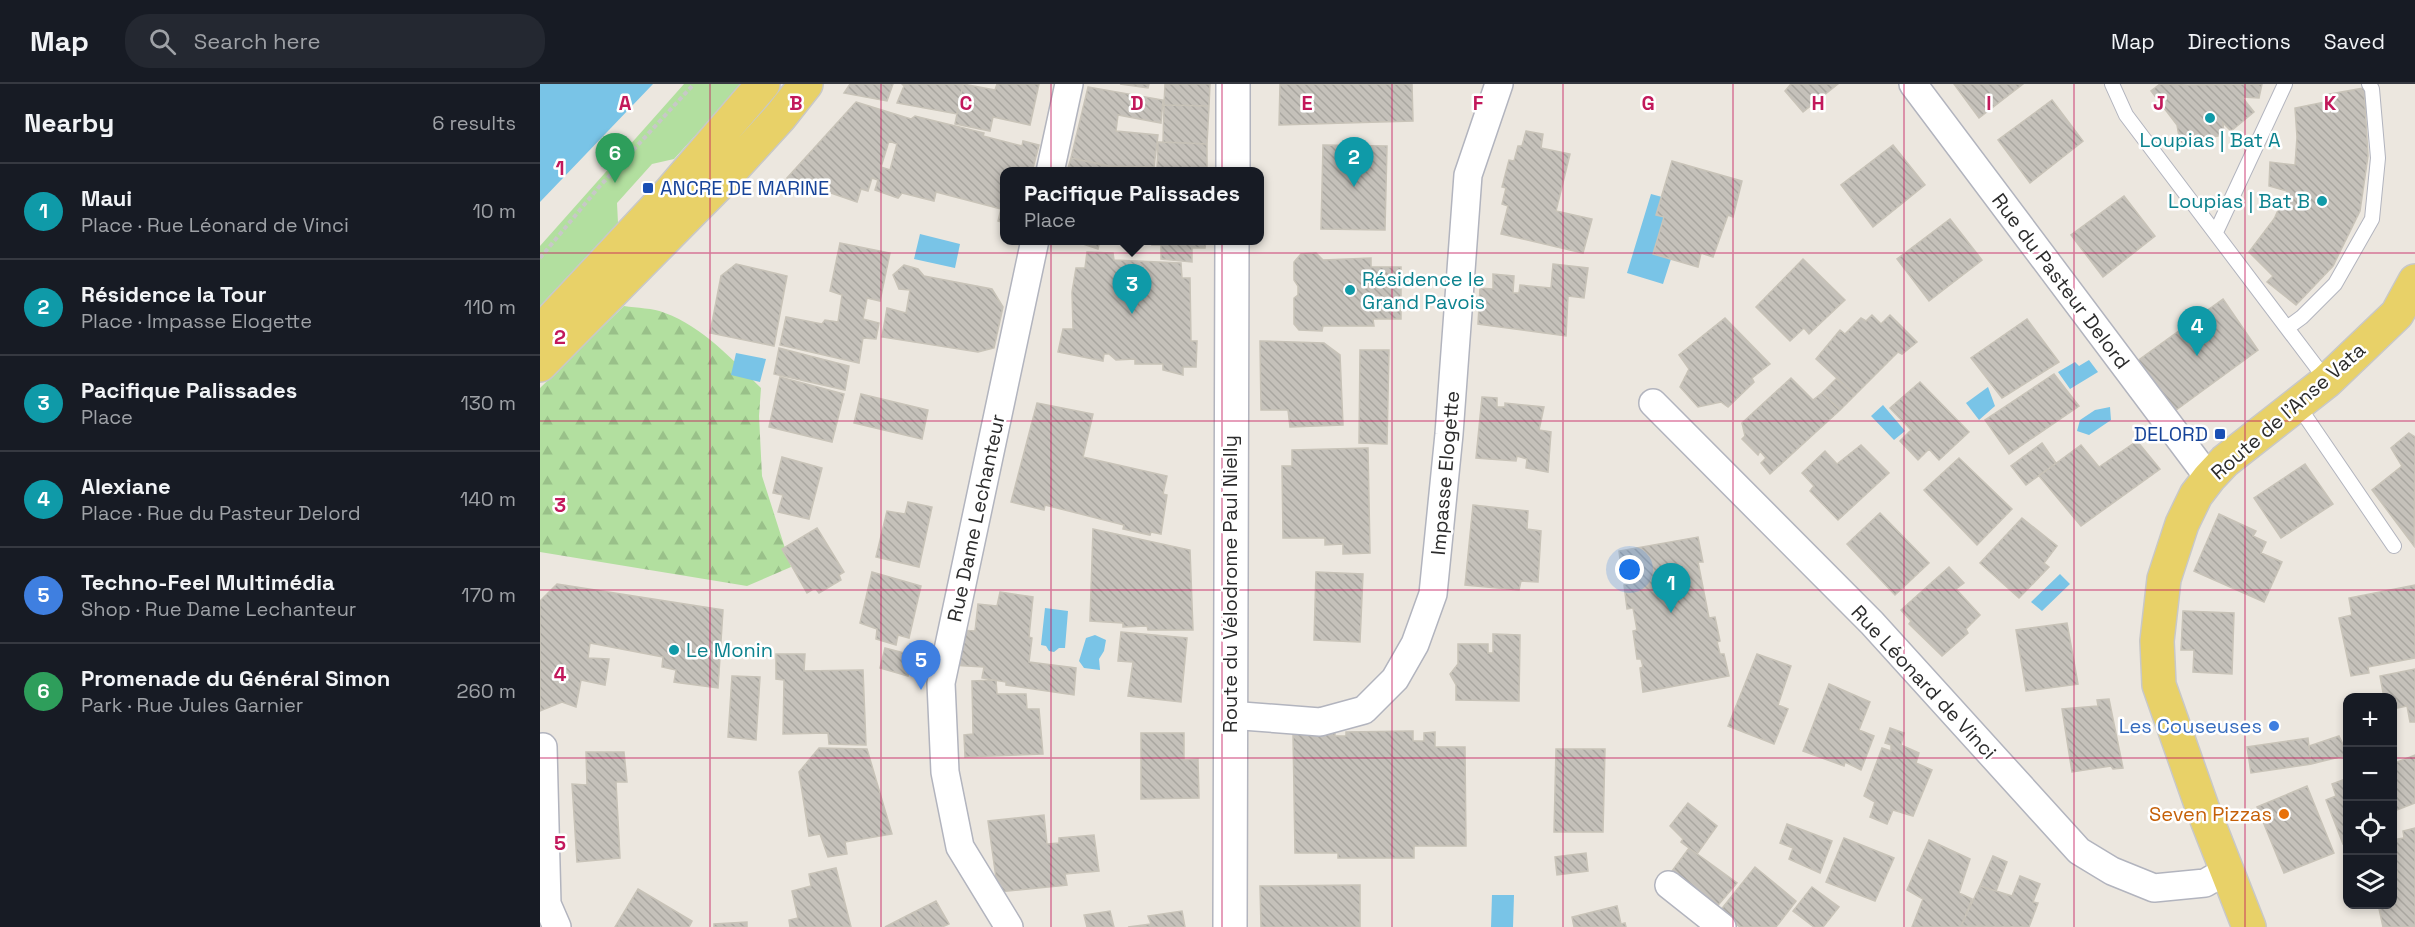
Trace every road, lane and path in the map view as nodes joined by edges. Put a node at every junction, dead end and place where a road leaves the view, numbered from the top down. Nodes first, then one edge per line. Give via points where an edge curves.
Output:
1 (694, 84) edge
2 (763, 84) edge
3 (1069, 84) edge
4 (1233, 84) edge
5 (1499, 84) edge
6 (1913, 84) edge
7 (2112, 84) edge
8 (2285, 84) edge
9 (2369, 84) edge
10 (804, 85) edge
11 (1051, 167) edge
12 (1233, 167) edge
13 (2216, 232) junction
14 (1034, 245) edge
15 (1232, 245) edge
16 (540, 258) edge
17 (2415, 281) edge
18 (2287, 328) junction
19 (540, 333) edge
20 (540, 365) edge
21 (2327, 381) junction
22 (1653, 403) dead end
23 (2297, 404) junction
24 (2209, 478) junction
25 (2394, 546) dead end
26 (1229, 715) junction
27 (543, 747) dead end
28 (2226, 871) junction
29 (1669, 885) dead end
30 (557, 927) edge
31 (1009, 927) edge
32 (1230, 927) edge
33 (1722, 927) edge
34 (2248, 927) edge

1 - 16 path
2 - 19 main road via 665,198
3 - 11 street
4 - 12 street
5 - 26 street, Impasse Elogette via 1468,175 1435,583 1415,644 1395,679 1364,710 1320,722
6 - 24 street, Rue du Pasteur Delord
7 - 13 lane via 2126,115
8 - 13 lane
9 - 18 lane via 2378,158 2372,219 2335,284
10 - 20 main road via 717,186
13 - 18 lane
14 - 31 street, Rue Dame Lechanteur via 941,683 945,772 960,847
15 - 26 street, Route du Vélodrome Paul Nielly
17 - 21 main road, Route de l'Anse Vata via 2397,314
18 - 21 lane
21 - 23 main road, Route de l'Anse Vata
22 - 28 street, Rue Léonard de Vinci via 1872,622 2079,851 2112,871 2154,888 2205,883
23 - 24 main road, Route de l'Anse Vata via 2224,461
23 - 25 lane
24 - 28 main road, Route de l'Anse Vata via 2196,495 2173,549 2164,579 2157,641 2159,685
26 - 32 street, Route du Vélodrome Paul Nielly
27 - 30 street via 547,904
28 - 34 main road, Route de l'Anse Vata
29 - 33 street

